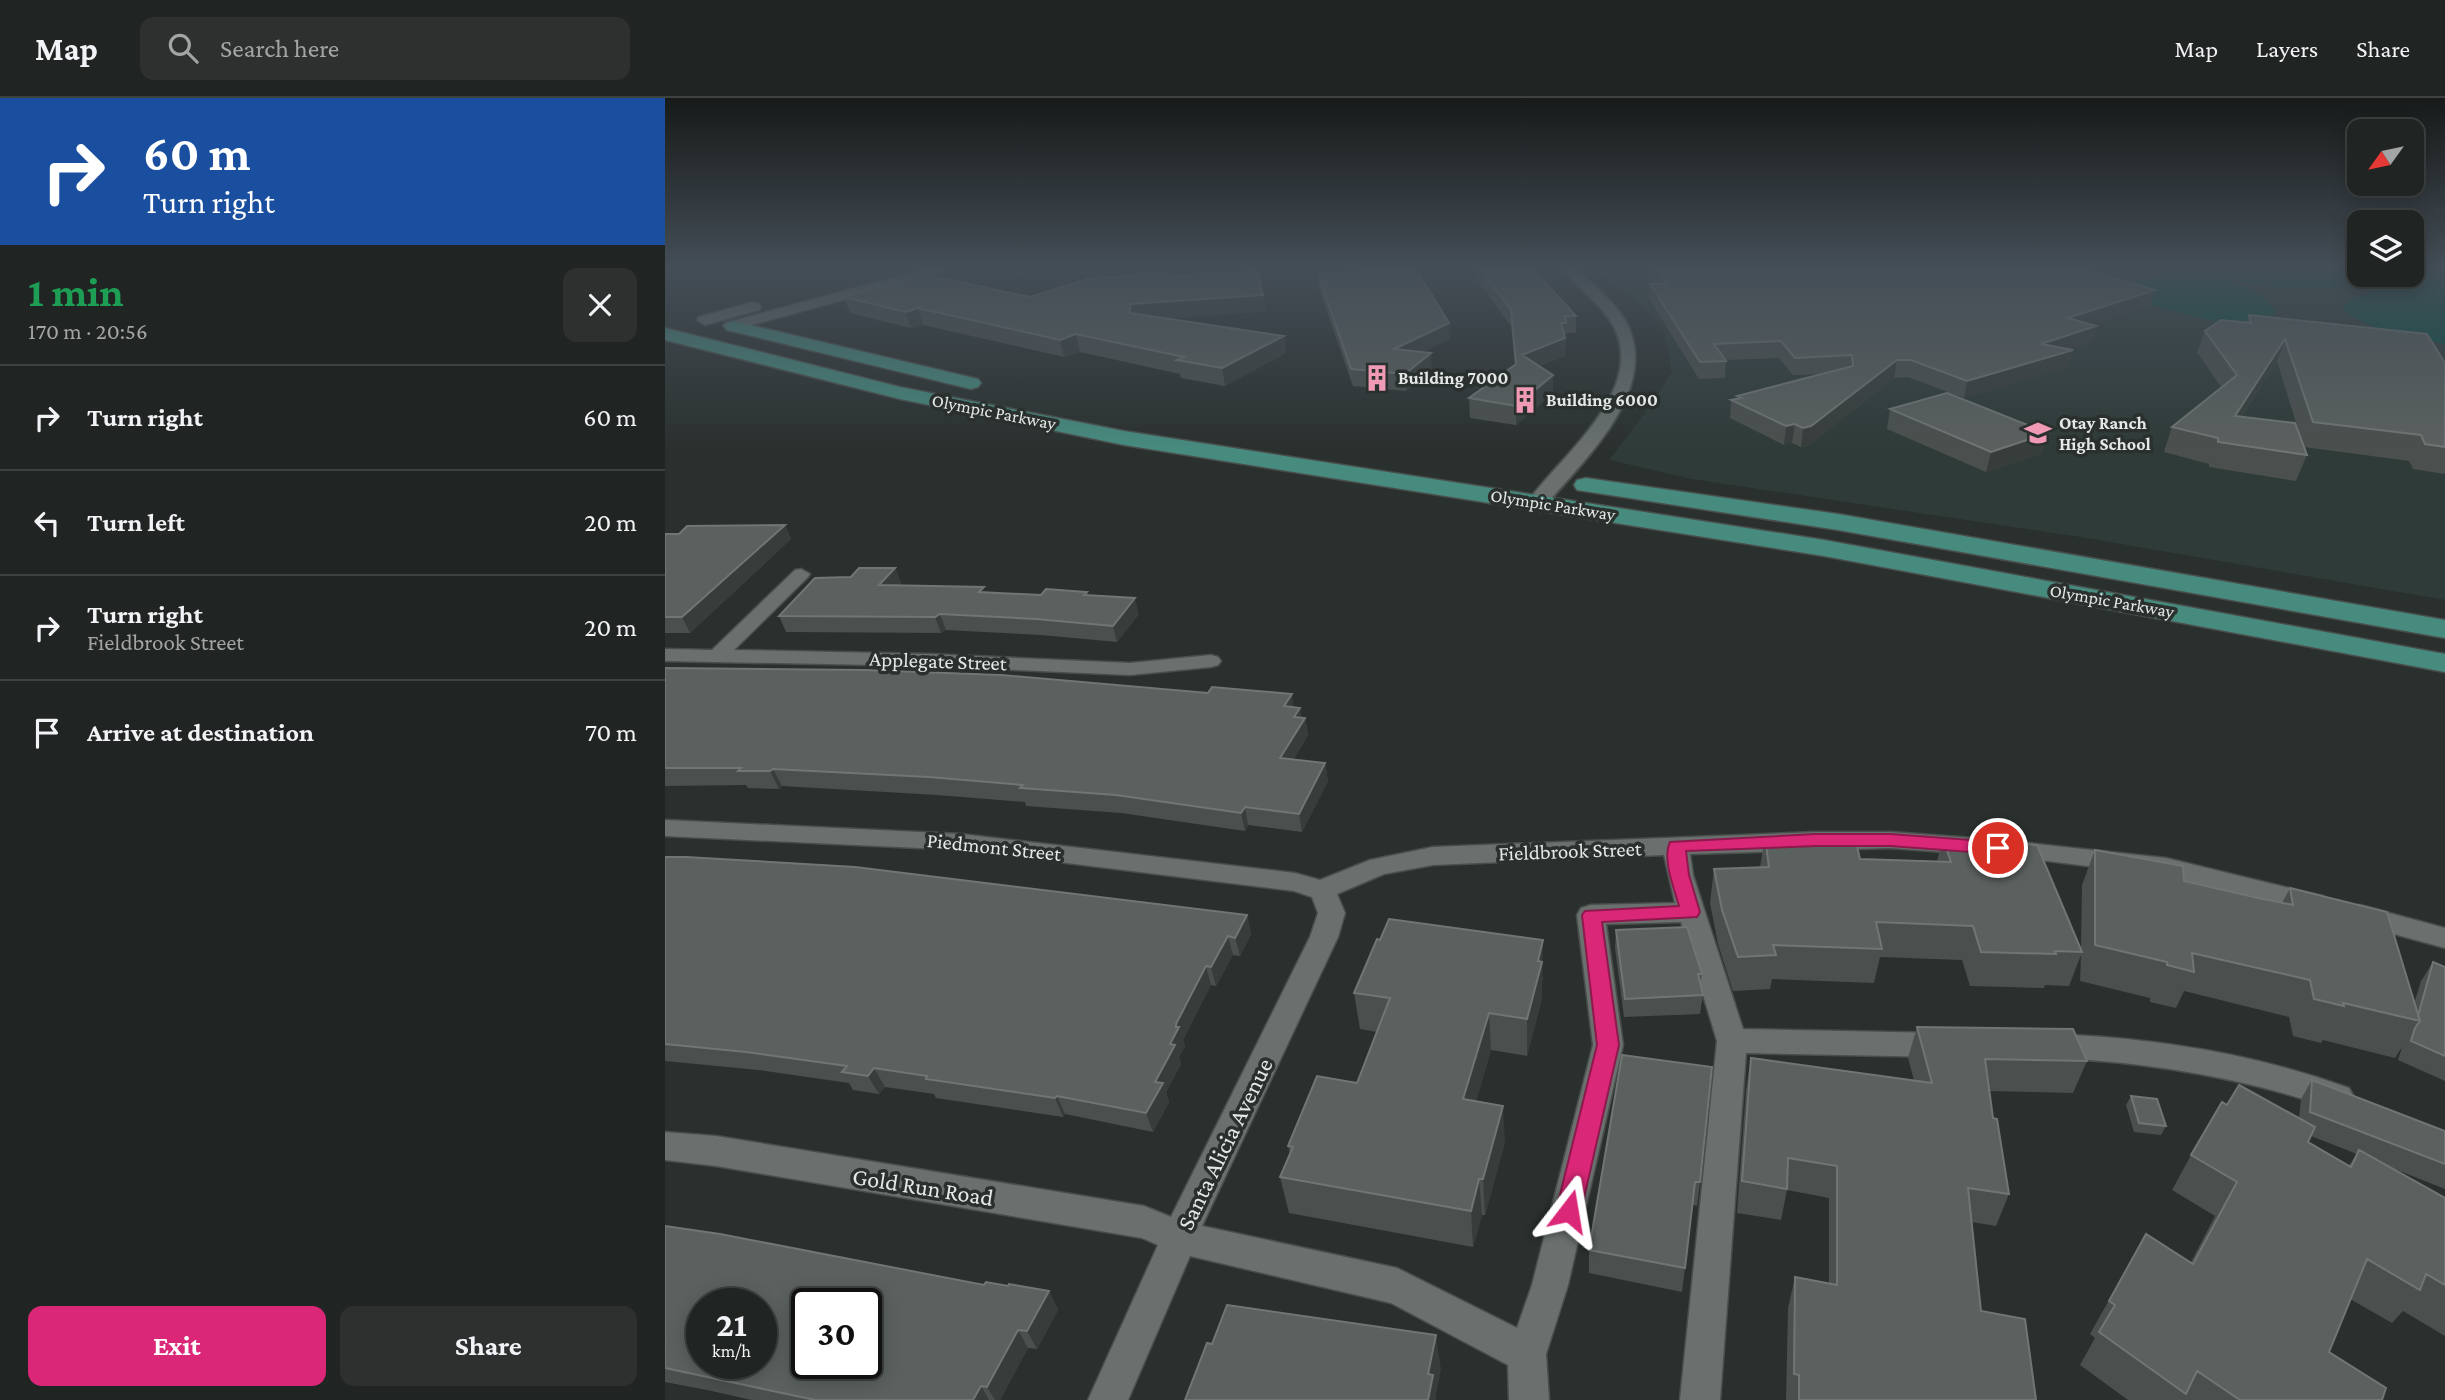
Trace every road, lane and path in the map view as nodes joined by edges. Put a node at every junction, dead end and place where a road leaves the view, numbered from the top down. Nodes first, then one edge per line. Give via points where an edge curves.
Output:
1 (710, 330) edge
2 (747, 330) edge
3 (1622, 330) edge
4 (670, 337) edge
5 (990, 387) dead end
6 (1528, 477) dead end
7 (1555, 481) junction
8 (1537, 503) junction
9 (801, 574) dead end
10 (2445, 629) edge
11 (665, 655) edge
12 (716, 657) junction
13 (1211, 661) dead end
14 (2445, 663) edge
15 (665, 828) edge
16 (1676, 846) junction
17 (1321, 890) junction
18 (1691, 912) junction
19 (2445, 938) edge
20 (1732, 1041) junction
21 (1963, 1045) edge
22 (2018, 1046) edge
23 (2371, 1109) edge
24 (665, 1146) edge
25 (1179, 1237) junction
26 (1527, 1353) junction
27 (1108, 1400) edge
28 (1529, 1400) edge
29 (1700, 1400) edge

1 - 4 main road
2 - 5 main road, Olympic Parkway
3 - 7 street via 1627,379 1611,412
4 - 8 main road, Olympic Parkway via 900,393 1124,438
6 - 7 main road, Olympic Parkway
7 - 8 street
7 - 10 main road, Olympic Parkway via 1838,522
8 - 14 main road, Olympic Parkway via 1824,548
9 - 12 street
11 - 12 street, Applegate Street
12 - 13 street, Applegate Street via 1129,669
15 - 17 street, Piedmont Street via 961,842 1295,882
16 - 17 street, Fieldbrook Street via 1433,856 1379,866
16 - 18 street
16 - 19 street, Fieldbrook Street via 1890,840 2052,852 2166,867
17 - 25 street, Santa Alicia Avenue via 1332,911 1324,937
18 - 20 street
18 - 26 street via 1591,915 1608,1045 1550,1285
20 - 21 street
20 - 29 street
22 - 23 street via 2086,1047 2208,1062 2306,1084
24 - 25 street, Gold Run Road via 1144,1222
25 - 26 street, Gold Run Road via 1397,1286
25 - 27 street, Santa Alicia Avenue
26 - 28 street

